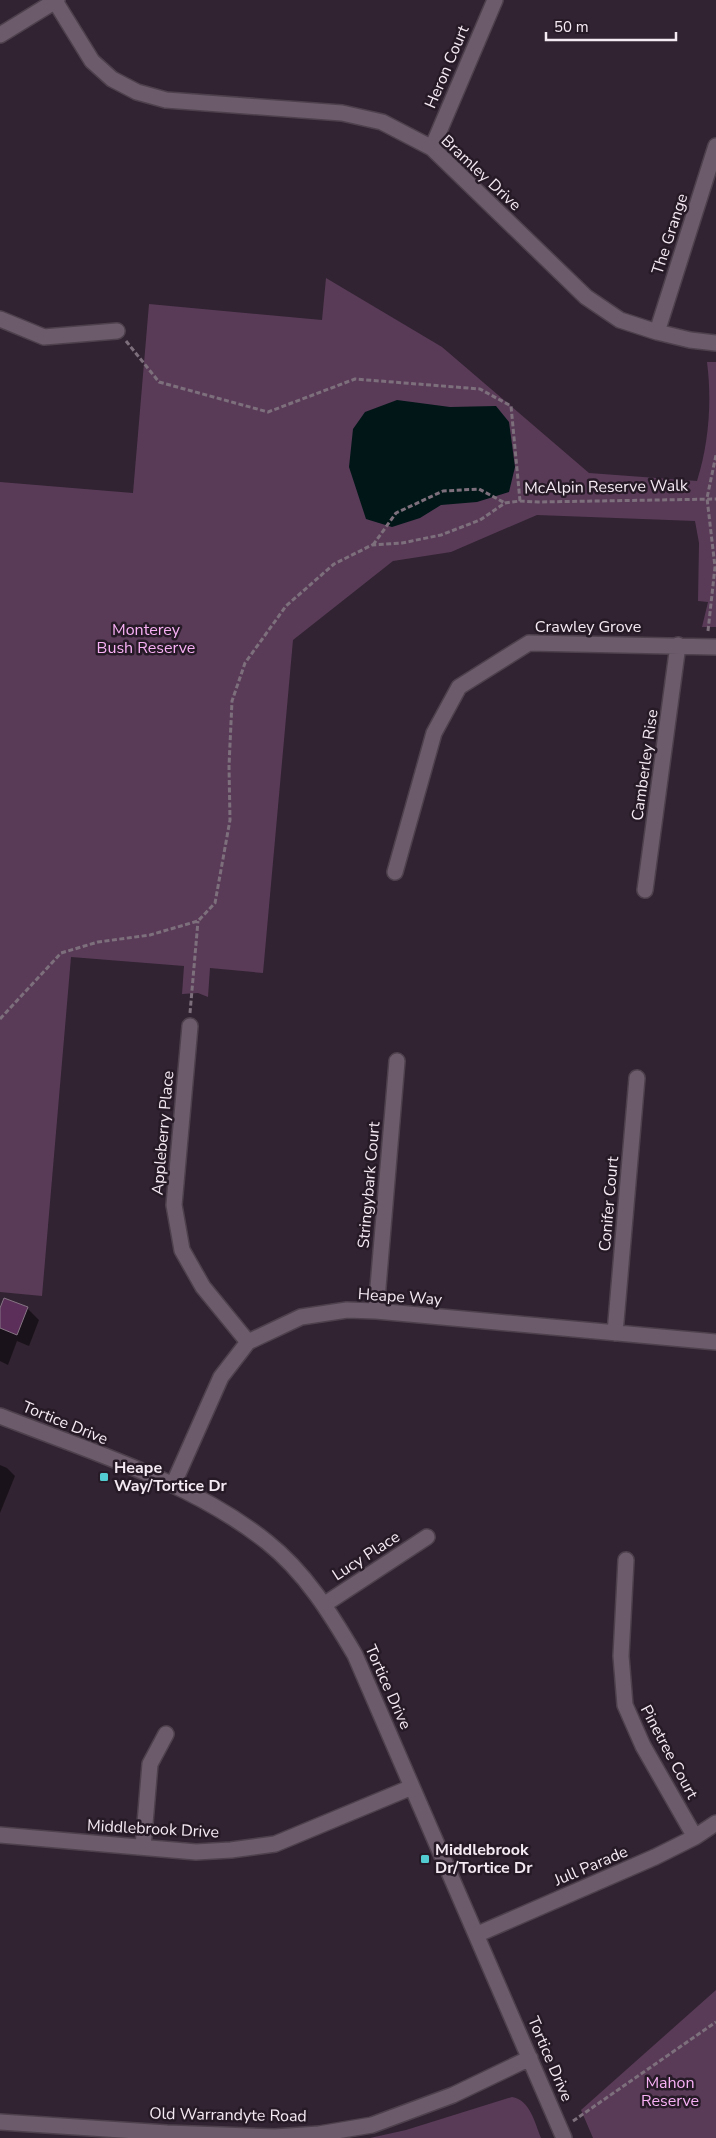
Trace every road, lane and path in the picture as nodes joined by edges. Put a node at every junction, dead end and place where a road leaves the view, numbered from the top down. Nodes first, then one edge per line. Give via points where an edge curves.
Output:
1 (495, 0) edge
2 (56, 1) edge
3 (0, 35) edge
4 (716, 146) edge
5 (432, 148) junction
6 (0, 319) edge
7 (117, 331) joint
8 (657, 332) junction
9 (716, 343) edge
10 (716, 455) edge
11 (707, 498) junction
12 (716, 499) edge
13 (520, 501) junction
14 (505, 503) junction
15 (372, 545) junction
16 (678, 645) junction
17 (711, 647) edge
18 (395, 872) dead end
19 (645, 890) dead end
20 (198, 921) junction
21 (0, 1019) edge
22 (190, 1026) joint
23 (398, 1061) dead end
24 (637, 1078) dead end
25 (376, 1311) junction
26 (615, 1333) junction
27 (248, 1342) junction
28 (716, 1342) edge
29 (0, 1416) edge
30 (173, 1485) junction
31 (427, 1537) dead end
32 (626, 1560) dead end
33 (325, 1604) junction
34 (166, 1734) dead end
35 (412, 1787) junction
36 (716, 1823) edge
37 (0, 1835) edge
38 (695, 1837) junction
39 (143, 1847) junction
40 (478, 1934) junction
41 (716, 2022) edge
42 (530, 2058) junction
43 (0, 2122) edge
44 (562, 2134) edge

1 - 5 street, Heron Court
2 - 3 street
2 - 5 street, Bramley Drive via 92,61 112,79 137,92 166,100 342,113 382,122
4 - 8 street, The Grange
5 - 8 street, Bramley Drive via 586,297 620,320
6 - 7 street via 44,337
7 - 13 path via 159,382 268,412 355,379 480,389 511,406
8 - 9 street, Bramley Drive
10 - 11 path
11 - 12 path, McAlpin Reserve Walk
11 - 13 path, McAlpin Reserve Walk
11 - 17 path via 715,567
13 - 14 path, McAlpin Reserve Walk
14 - 15 path, McAlpin Reserve Walk via 480,520 441,535
14 - 15 path via 479,489 443,491 396,513
15 - 20 path, McAlpin Reserve Walk via 334,564 286,606 245,662 232,701 230,820 217,894 215,903
16 - 17 street, Crawley Grove
16 - 18 street, Crawley Grove via 529,643 459,687 434,733
16 - 19 street, Camberley Rise
20 - 21 path via 150,935 98,942 61,953
20 - 22 path
22 - 27 street, Appleberry Place via 174,1205 182,1250 203,1287
23 - 25 street, Stringybark Court
24 - 26 street, Conifer Court
25 - 26 street, Heape Way
25 - 27 street, Heape Way via 347,1310 301,1317
26 - 28 street, Heape Way
27 - 30 street, Heape Way via 221,1377
29 - 30 street, Tortice Drive
30 - 33 street, Tortice Drive via 211,1505 267,1542 293,1566
31 - 33 street, Lucy Place
32 - 38 street, Pinetree Court via 621,1656 625,1705 643,1746
33 - 35 street, Tortice Drive via 355,1655
34 - 39 street via 150,1764
35 - 39 street, Middlebrook Drive via 275,1844 196,1852
35 - 40 street, Tortice Drive
36 - 38 street, Jull Parade
37 - 39 street, Middlebrook Drive
38 - 40 street, Jull Parade
40 - 42 street, Tortice Drive
41 - 44 path
42 - 43 street, Old Warrandyte Road via 452,2095 372,2125 319,2134 167,2133
42 - 44 street, Tortice Drive

